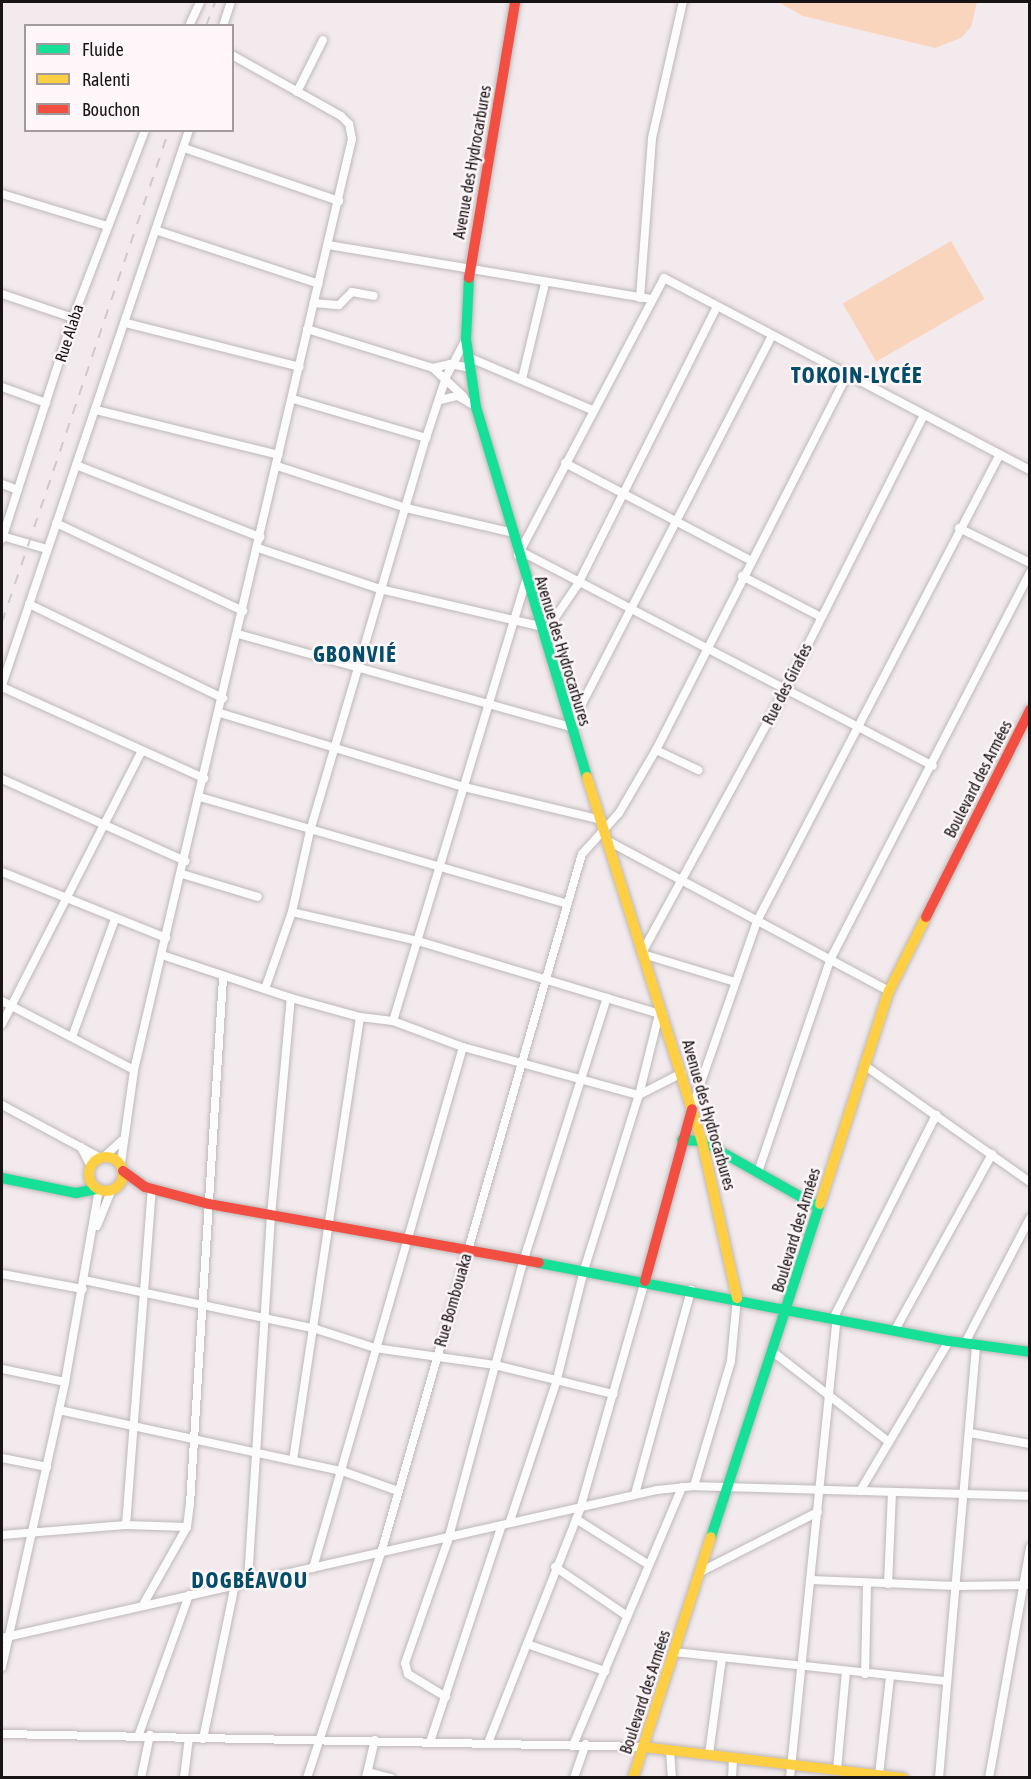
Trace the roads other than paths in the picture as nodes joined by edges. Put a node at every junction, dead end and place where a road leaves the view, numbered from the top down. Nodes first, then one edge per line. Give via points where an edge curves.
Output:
1 (200, 2) edge
2 (231, 2) edge
3 (515, 2) edge
4 (683, 2) edge
5 (190, 24) edge
6 (224, 24) edge
7 (323, 40) dead end
8 (234, 56) edge
9 (297, 92) junction
10 (144, 132) edge
11 (188, 132) edge
12 (184, 148) junction
13 (2, 194) edge
14 (339, 201) junction
15 (107, 226) junction
16 (158, 231) junction
17 (328, 245) junction
18 (469, 270) junction
19 (545, 283) junction
20 (319, 284) junction
21 (2, 294) edge
22 (374, 296) dead end
23 (640, 298) junction
24 (650, 299) junction
25 (314, 303) junction
26 (717, 307) junction
27 (73, 318) junction
28 (126, 323) junction
29 (307, 329) junction
30 (772, 336) junction
31 (466, 339) junction
32 (469, 362) junction
33 (453, 364) junction
34 (300, 367) junction
35 (433, 368) junction
36 (847, 375) junction
37 (446, 377) junction
38 (522, 379) junction
39 (2, 387) edge
40 (464, 398) junction
41 (293, 399) junction
42 (440, 400) junction
43 (46, 403) junction
44 (476, 407) junction
45 (96, 410) junction
46 (592, 410) junction
47 (924, 415) junction
48 (426, 438) junction
49 (1000, 454) junction
50 (279, 455) junction
51 (565, 463) junction
52 (76, 465) junction
53 (277, 466) junction
54 (1029, 470) edge
55 (2, 484) edge
56 (18, 490) junction
57 (622, 494) junction
58 (406, 508) junction
59 (676, 522) junction
60 (56, 523) junction
61 (959, 528) junction
62 (510, 532) junction
63 (2, 537) edge
64 (260, 537) junction
65 (258, 548) junction
66 (47, 549) junction
67 (520, 554) junction
68 (750, 560) junction
69 (1029, 563) edge
70 (1029, 573) edge
71 (742, 576) junction
72 (526, 580) junction
73 (578, 584) junction
74 (380, 589) junction
75 (29, 604) junction
76 (632, 610) junction
77 (243, 611) junction
78 (821, 617) junction
79 (512, 621) junction
80 (540, 629) junction
81 (238, 634) junction
82 (707, 650) junction
83 (359, 670) junction
84 (2, 686) edge
85 (785, 690) junction
86 (223, 698) junction
87 (488, 705) junction
88 (1029, 710) edge
89 (220, 713) junction
90 (570, 727) junction
91 (859, 729) junction
92 (338, 746) junction
93 (656, 750) junction
94 (142, 751) junction
95 (933, 766) junction
96 (698, 771) dead end
97 (204, 778) junction
98 (2, 779) edge
99 (464, 787) junction
100 (200, 797) junction
101 (602, 823) junction
102 (104, 824) junction
103 (310, 831) junction
104 (608, 841) junction
105 (185, 861) junction
106 (440, 866) junction
107 (2, 872) edge
108 (182, 874) junction
109 (682, 881) junction
110 (258, 897) dead end
111 (67, 898) junction
112 (566, 903) junction
113 (292, 912) junction
114 (115, 919) junction
115 (757, 921) junction
116 (166, 938) junction
117 (418, 941) junction
118 (645, 952) junction
119 (162, 955) junction
120 (830, 960) junction
121 (223, 978) junction
122 (546, 981) junction
123 (735, 982) junction
124 (265, 989) junction
125 (889, 991) junction
126 (291, 998) junction
127 (607, 998) junction
128 (2, 1001) edge
129 (11, 1006) junction
130 (662, 1015) junction
131 (360, 1017) junction
132 (393, 1021) junction
133 (2, 1024) edge
134 (72, 1037) junction
135 (463, 1047) junction
136 (522, 1063) junction
137 (864, 1065) junction
138 (134, 1070) junction
139 (682, 1073) junction
140 (582, 1077) junction
141 (639, 1095) junction
142 (2, 1105) edge
143 (692, 1108) junction
144 (936, 1115) junction
145 (682, 1140) junction
146 (121, 1141) junction
147 (702, 1141) junction
148 (80, 1146) junction
149 (992, 1154) junction
150 (102, 1157) junction
151 (122, 1167) junction
152 (90, 1169) junction
153 (758, 1172) junction
154 (2, 1178) edge
155 (1029, 1182) edge
156 (115, 1188) junction
157 (148, 1188) junction
158 (98, 1190) junction
159 (66, 1191) junction
160 (209, 1204) junction
161 (819, 1207) junction
162 (272, 1216) junction
163 (1029, 1218) edge
164 (328, 1227) junction
165 (95, 1230) junction
166 (407, 1238) junction
167 (468, 1250) junction
168 (524, 1259) junction
169 (584, 1270) junction
170 (2, 1274) edge
171 (645, 1281) junction
172 (84, 1284) junction
173 (691, 1290) junction
174 (145, 1295) junction
175 (737, 1298) junction
176 (204, 1308) junction
177 (786, 1311) junction
178 (835, 1319) junction
179 (265, 1320) junction
180 (316, 1329) junction
181 (895, 1330) junction
182 (949, 1341) junction
183 (970, 1344) junction
184 (375, 1348) junction
185 (773, 1352) junction
186 (1029, 1352) edge
187 (436, 1360) junction
188 (495, 1365) junction
189 (2, 1369) edge
190 (65, 1382) junction
191 (556, 1383) junction
192 (613, 1394) junction
193 (831, 1397) junction
194 (59, 1410) junction
195 (137, 1426) junction
196 (970, 1433) junction
197 (194, 1438) junction
198 (889, 1442) junction
199 (1029, 1444) edge
200 (256, 1452) junction
201 (2, 1458) edge
202 (293, 1460) junction
203 (47, 1467) junction
204 (342, 1471) junction
205 (694, 1486) junction
206 (682, 1487) junction
207 (729, 1487) junction
208 (820, 1490) junction
209 (398, 1491) junction
210 (860, 1491) junction
211 (892, 1493) junction
212 (635, 1494) junction
213 (963, 1496) junction
214 (1029, 1496) edge
215 (580, 1509) junction
216 (818, 1512) junction
217 (576, 1519) junction
218 (510, 1521) junction
219 (126, 1526) junction
220 (187, 1527) junction
221 (501, 1527) junction
222 (30, 1533) junction
223 (2, 1535) edge
224 (448, 1540) junction
225 (1029, 1548) edge
226 (381, 1553) junction
227 (649, 1565) junction
228 (555, 1567) junction
229 (313, 1568) junction
230 (702, 1571) junction
231 (810, 1580) junction
232 (248, 1581) junction
233 (867, 1583) junction
234 (236, 1584) junction
235 (888, 1584) junction
236 (1026, 1585) edge
237 (956, 1586) junction
238 (189, 1595) junction
239 (144, 1603) junction
240 (627, 1616) junction
241 (5, 1637) edge
242 (527, 1644) junction
243 (674, 1652) junction
244 (722, 1658) junction
245 (801, 1666) junction
246 (2, 1667) edge
247 (605, 1671) junction
248 (846, 1672) junction
249 (866, 1674) junction
250 (890, 1677) junction
251 (946, 1681) junction
252 (446, 1697) junction
253 (2, 1734) edge
254 (139, 1734) junction
255 (150, 1735) junction
256 (189, 1738) junction
257 (321, 1738) junction
258 (203, 1739) junction
259 (375, 1740) junction
260 (430, 1742) junction
261 (488, 1743) junction
262 (574, 1743) junction
263 (586, 1744) junction
264 (643, 1748) junction
265 (670, 1750) junction
266 (709, 1755) junction
267 (733, 1757) junction
268 (791, 1764) junction
269 (837, 1770) junction
270 (367, 1775) edge
271 (877, 1776) edge
272 (141, 1778) edge
273 (184, 1778) edge
274 (307, 1778) edge
275 (391, 1778) edge
276 (574, 1778) edge
277 (633, 1778) edge
278 (672, 1778) edge
279 (732, 1778) edge
280 (790, 1778) edge
281 (903, 1778) edge
282 (939, 1778) edge
283 (989, 1778) edge

1 - 5 street
2 - 6 street
3 - 18 main road, Avenue des Hydrocarbures
4 - 23 street via 652,138
7 - 9 street
8 - 9 street
9 - 14 street via 341,116 351,129
10 - 15 street, Rue Alaba
11 - 12 street
12 - 14 street
12 - 16 street
13 - 15 street
14 - 17 street
15 - 27 street, Rue Alaba
16 - 20 street
16 - 28 street
17 - 18 street
17 - 20 street
18 - 19 street
18 - 31 main road, Avenue des Hydrocarbures
19 - 23 street
19 - 38 street
20 - 25 street
21 - 27 street
22 - 25 street via 352,292 339,305
23 - 24 street
24 - 26 street via 666,279
24 - 46 street
25 - 29 street
26 - 30 street
26 - 57 street
27 - 43 street, Rue Alaba
28 - 34 street
28 - 45 street
29 - 34 street
29 - 35 street
30 - 36 street
30 - 59 street
31 - 32 main road, Avenue des Hydrocarbures
31 - 33 street
32 - 33 street
32 - 38 street
32 - 44 main road, Avenue des Hydrocarbures
33 - 35 street
33 - 37 street
34 - 41 street
35 - 37 street
36 - 47 street
36 - 68 street, Rue Bombouaka
37 - 40 street
37 - 42 street
38 - 46 street
39 - 43 street
40 - 42 street
40 - 44 street
41 - 48 street
41 - 50 street
42 - 48 street
43 - 56 street, Rue Alaba
44 - 62 main road, Avenue des Hydrocarbures
45 - 50 street
45 - 52 street
46 - 51 street
47 - 49 street
47 - 78 street, Rue des Girafes
48 - 58 street
49 - 54 street
49 - 61 street
50 - 53 street
51 - 57 street
51 - 67 street
52 - 60 street
52 - 64 street
53 - 58 street
53 - 64 street
55 - 56 street
56 - 63 street, Rue Alaba
57 - 59 street
57 - 73 street
58 - 62 street
58 - 74 street
59 - 68 street
59 - 76 street
60 - 66 street
60 - 77 street
61 - 69 street
61 - 91 street
62 - 67 main road, Avenue des Hydrocarbures
63 - 66 street
64 - 65 street
65 - 74 street
65 - 77 street
66 - 75 street
67 - 72 main road, Avenue des Hydrocarbures
67 - 73 street
68 - 71 street, Rue Bombouaka
70 - 95 street
71 - 78 street
71 - 82 street, Rue Bombouaka
72 - 79 street
72 - 80 main road, Avenue des Hydrocarbures
73 - 76 street
73 - 80 street via 554,623
74 - 79 street
74 - 83 street
75 - 84 street
75 - 86 street
76 - 82 street
76 - 90 street
77 - 81 street
78 - 85 street, Rue des Girafes
79 - 80 street
79 - 87 street
80 - 90 main road, Avenue des Hydrocarbures
81 - 83 street
81 - 86 street
82 - 85 street
82 - 93 street, Rue Bombouaka
83 - 87 street
83 - 92 street
84 - 94 street
85 - 91 street
85 - 109 street, Rue des Girafes
86 - 89 street
87 - 90 street
87 - 99 street
88 - 125 main road, Boulevard des Armées
89 - 92 street
89 - 97 street
90 - 101 main road, Avenue des Hydrocarbures
91 - 95 street
91 - 115 street
92 - 99 street
92 - 103 street
93 - 96 street
93 - 101 street, Rue Bombouaka via 619,813
94 - 97 street
94 - 102 street
95 - 120 street
97 - 100 street
98 - 102 street
99 - 101 street
99 - 106 street
100 - 103 street
100 - 105 street
101 - 104 main road, Avenue des Hydrocarbures
101 - 112 street, Rue Bombouaka via 585,847
102 - 105 street
102 - 111 street
103 - 106 street
103 - 113 street
104 - 109 street
104 - 118 main road, Avenue des Hydrocarbures
105 - 108 street
106 - 112 street
106 - 117 street
107 - 111 street
108 - 110 street
108 - 116 street
109 - 115 street
109 - 118 street, Rue des Girafes
111 - 114 street
111 - 129 street
112 - 122 street, Rue Bombouaka
113 - 117 street
113 - 124 street
114 - 116 street
114 - 134 street
115 - 120 street
115 - 123 street
116 - 119 street
117 - 122 street
117 - 132 street
118 - 123 street
118 - 130 main road, Avenue des Hydrocarbures
119 - 121 street
119 - 138 street
120 - 125 street
120 - 153 street
121 - 124 street
121 - 160 street
122 - 127 street
122 - 136 street, Rue Bombouaka
123 - 143 street
124 - 126 street
125 - 137 main road, Boulevard des Armées
126 - 131 street
126 - 162 street
127 - 130 street
127 - 140 street
128 - 129 street
129 - 133 street
129 - 134 street
130 - 139 main road, Avenue des Hydrocarbures
130 - 141 street
131 - 132 street
131 - 164 street
132 - 135 street
134 - 138 street
135 - 136 street
135 - 166 street
136 - 140 street
136 - 167 street, Rue Bombouaka
137 - 144 street
137 - 161 main road, Boulevard des Armées
138 - 146 street
139 - 141 street
139 - 143 main road, Avenue des Hydrocarbures
140 - 141 street
140 - 168 street
141 - 169 street
142 - 148 street
143 - 145 main road
143 - 147 main road, Avenue des Hydrocarbures
144 - 149 street
144 - 178 street
145 - 147 main road
145 - 171 main road
146 - 150 street
146 - 151 street
147 - 153 main road
147 - 175 main road, Avenue des Hydrocarbures
148 - 150 street
148 - 152 street
149 - 155 street
149 - 181 street
150 - 151 main road
150 - 152 main road
151 - 156 main road
151 - 157 main road
152 - 158 main road
152 - 159 main road via 76,1188
153 - 161 main road
154 - 159 main road
156 - 157 main road
156 - 158 main road
156 - 165 street
157 - 160 main road
157 - 174 street
158 - 159 main road via 82,1194
158 - 165 street
160 - 162 main road
160 - 176 street
161 - 177 main road, Boulevard des Armées
162 - 164 main road
162 - 179 street
163 - 183 street
164 - 166 main road
164 - 180 street
165 - 172 street
166 - 167 main road
166 - 184 street
167 - 168 main road
167 - 187 street, Rue Bombouaka
168 - 169 main road
168 - 188 street
169 - 171 main road
169 - 191 street
170 - 172 street
171 - 173 main road
171 - 192 street
172 - 174 street
172 - 190 street
173 - 175 main road
173 - 212 street
174 - 176 street
174 - 195 street
175 - 177 main road
175 - 205 street via 731,1361
176 - 179 street
176 - 197 street
177 - 178 main road
177 - 185 main road, Boulevard des Armées
178 - 181 main road
178 - 193 street
179 - 180 street
179 - 200 street
180 - 184 street
180 - 202 street
181 - 182 main road
182 - 183 main road
182 - 198 street
183 - 186 main road
183 - 196 street
184 - 187 street
184 - 204 street
185 - 193 street
185 - 207 main road, Boulevard des Armées
187 - 188 street
187 - 209 street, Rue Bombouaka
188 - 191 street
188 - 224 street
189 - 190 street
190 - 194 street
191 - 192 street
191 - 218 street
192 - 215 street
193 - 198 street
193 - 208 street
194 - 195 street
194 - 203 street
195 - 197 street
195 - 219 street
196 - 199 street
196 - 213 street
197 - 200 street
197 - 220 street
198 - 210 street
200 - 202 street
200 - 232 street
201 - 203 street
202 - 204 street
203 - 222 street
204 - 209 street
204 - 229 street
205 - 206 street
205 - 207 street
206 - 212 street
206 - 227 street
207 - 208 street
207 - 230 main road, Boulevard des Armées
208 - 210 street
208 - 216 street
209 - 226 street, Rue Bombouaka
210 - 211 street
211 - 213 street
211 - 235 street
212 - 215 street
213 - 214 street
213 - 237 street
215 - 217 street
215 - 218 street
216 - 230 street
216 - 231 street
217 - 227 street
217 - 228 street
218 - 221 street
219 - 220 street
219 - 222 street
220 - 239 street
221 - 224 street
221 - 252 street
222 - 223 street
222 - 241 street
224 - 226 street
224 - 252 street via 405,1668
225 - 236 street
226 - 229 street
226 - 257 street, Rue Bombouaka
227 - 240 street
228 - 240 street
228 - 242 street
229 - 232 street
230 - 243 main road, Boulevard des Armées
231 - 233 street
231 - 245 street
232 - 234 street
233 - 235 street
233 - 249 street
234 - 238 street
234 - 258 street
235 - 237 street
236 - 237 street
236 - 283 street
237 - 251 street
238 - 239 street
238 - 254 street
239 - 241 street
240 - 247 street
241 - 246 street
242 - 247 street
242 - 261 street
243 - 244 street
243 - 264 main road, Boulevard des Armées
244 - 245 street
244 - 266 street
245 - 248 street
245 - 268 street
247 - 262 street
248 - 249 street
248 - 269 street
249 - 250 street
250 - 251 street
250 - 271 street
251 - 282 street
252 - 260 street
253 - 254 street
254 - 255 street
255 - 256 street
255 - 272 street
256 - 258 street
256 - 273 street
257 - 258 street
257 - 259 street
257 - 274 street, Rue Bombouaka
259 - 260 street
259 - 270 street
260 - 261 street
261 - 262 street
262 - 263 street
263 - 264 street
263 - 276 street
264 - 265 main road
264 - 277 main road, Boulevard des Armées
265 - 266 main road
265 - 278 street
266 - 267 main road
267 - 268 main road
267 - 279 street
268 - 269 main road
268 - 280 street
269 - 271 main road
270 - 275 street
271 - 281 main road

